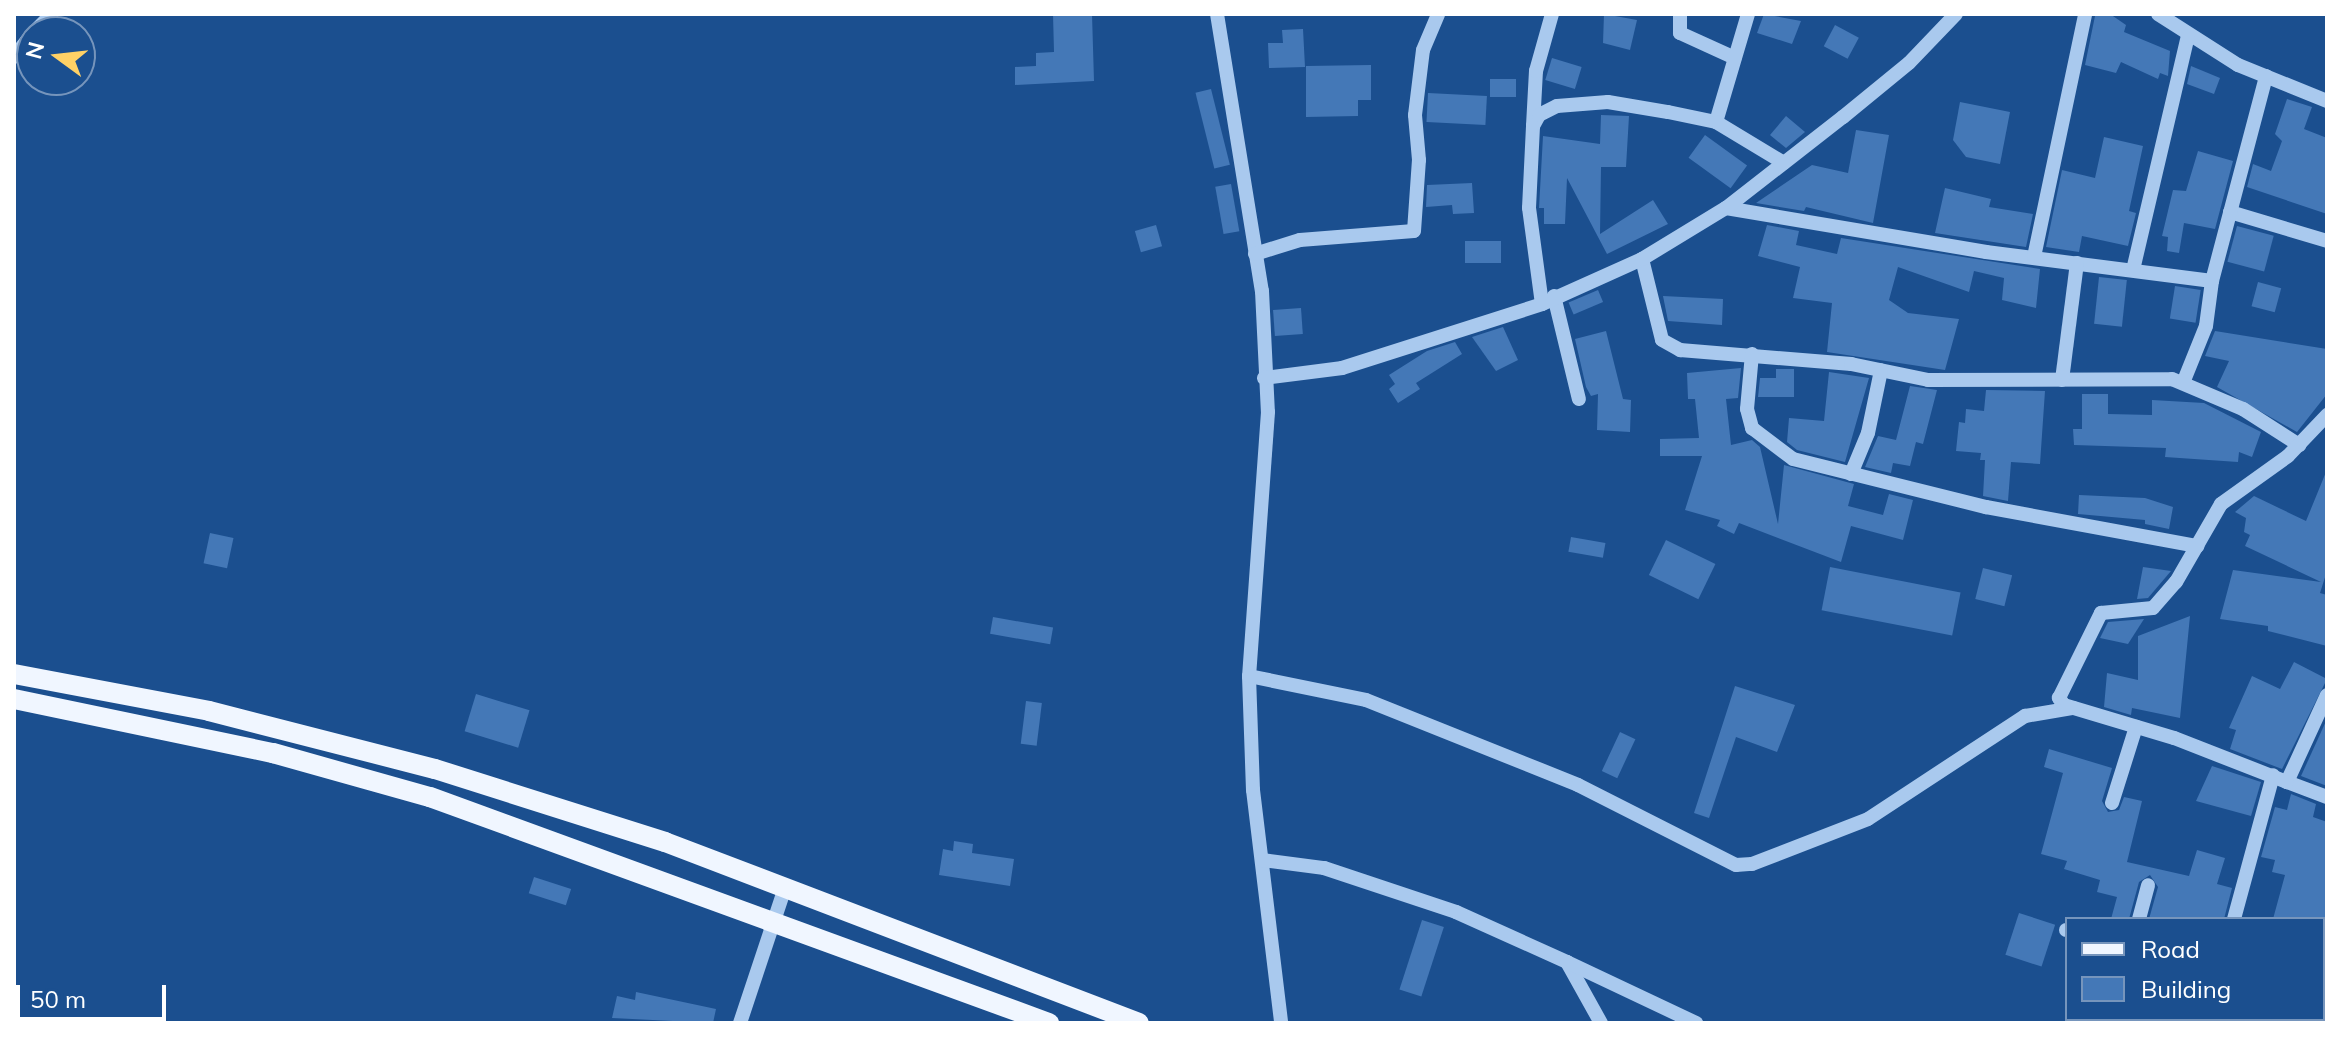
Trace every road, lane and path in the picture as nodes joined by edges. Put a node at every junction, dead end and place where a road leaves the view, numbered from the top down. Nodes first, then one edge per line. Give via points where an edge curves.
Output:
1 (1217, 14) edge
2 (1438, 14) edge
3 (1552, 14) edge
4 (1680, 14) edge
5 (1748, 14) edge
6 (1956, 14) edge
7 (2085, 14) edge
8 (2158, 14) edge
9 (2188, 36) junction
10 (1735, 58) junction
11 (2266, 76) junction
12 (2327, 101) edge
13 (1716, 122) junction
14 (1533, 126) junction
15 (1784, 163) junction
16 (1726, 208) junction
17 (2230, 212) junction
18 (2327, 241) edge
19 (1255, 254) junction
20 (2034, 257) junction
21 (1642, 259) junction
22 (2077, 263) junction
23 (2133, 270) junction
24 (2212, 281) junction
25 (1548, 300) junction
26 (1752, 354) junction
27 (1881, 370) junction
28 (1264, 378) junction
29 (2062, 380) junction
30 (2183, 383) junction
31 (1579, 399) dead end
32 (2327, 415) edge
33 (2299, 445) junction
34 (1851, 474) junction
35 (2197, 546) junction
36 (14, 674) edge
37 (1249, 676) junction
38 (2327, 695) edge
39 (14, 699) edge
40 (2073, 708) junction
41 (2136, 727) junction
42 (2273, 775) junction
43 (2287, 782) junction
44 (2327, 797) edge
45 (2112, 803) dead end
46 (1262, 860) junction
47 (2148, 885) dead end
48 (785, 888) junction
49 (2140, 917) edge
50 (2235, 917) edge
51 (774, 923) junction
52 (1567, 962) junction
53 (740, 1023) edge
54 (1049, 1023) edge
55 (1139, 1023) edge
56 (1281, 1023) edge
57 (1601, 1023) edge
58 (1696, 1023) edge

1 - 19 street
2 - 19 street via 1423,50 1415,115 1419,160 1414,231 1300,240
3 - 14 street via 1536,71
4 - 10 street via 1680,33
5 - 10 street
6 - 15 street via 1909,63
7 - 20 street
8 - 9 street
9 - 11 street
9 - 23 street
10 - 13 street
11 - 12 street
11 - 17 street
13 - 14 street via 1608,102 1557,106 1539,115
13 - 15 street
14 - 25 street via 1529,208
15 - 16 street
16 - 20 street
16 - 21 street
17 - 18 street
17 - 24 street
19 - 28 street
20 - 22 street
21 - 25 street
21 - 26 street via 1662,340 1680,350
22 - 23 street
22 - 29 street
23 - 24 street
24 - 30 street via 2206,326
25 - 28 street via 1342,368
25 - 31 street
26 - 27 street
26 - 34 street via 1747,409 1752,428 1793,459
27 - 29 street via 1928,380
27 - 34 street via 1868,433
28 - 37 street via 1268,412
29 - 30 street via 2158,378
30 - 33 street via 2243,409
32 - 33 street
33 - 35 street via 2221,504
34 - 35 street via 1986,507
35 - 40 street via 2153,608 2101,613 2059,698
36 - 48 main road via 209,711 435,769 665,842
37 - 40 street via 1366,700 1578,785 1736,865 1752,864 1868,819 2025,716
37 - 46 street
38 - 43 street
39 - 51 main road via 273,753 430,797
40 - 41 street
41 - 42 street
41 - 45 street
42 - 43 street
42 - 50 street
43 - 44 street
46 - 52 street via 1339,873 1456,912
46 - 56 street
47 - 49 street
48 - 51 street
48 - 55 main road
51 - 53 street
51 - 54 main road
52 - 57 street
52 - 58 street

